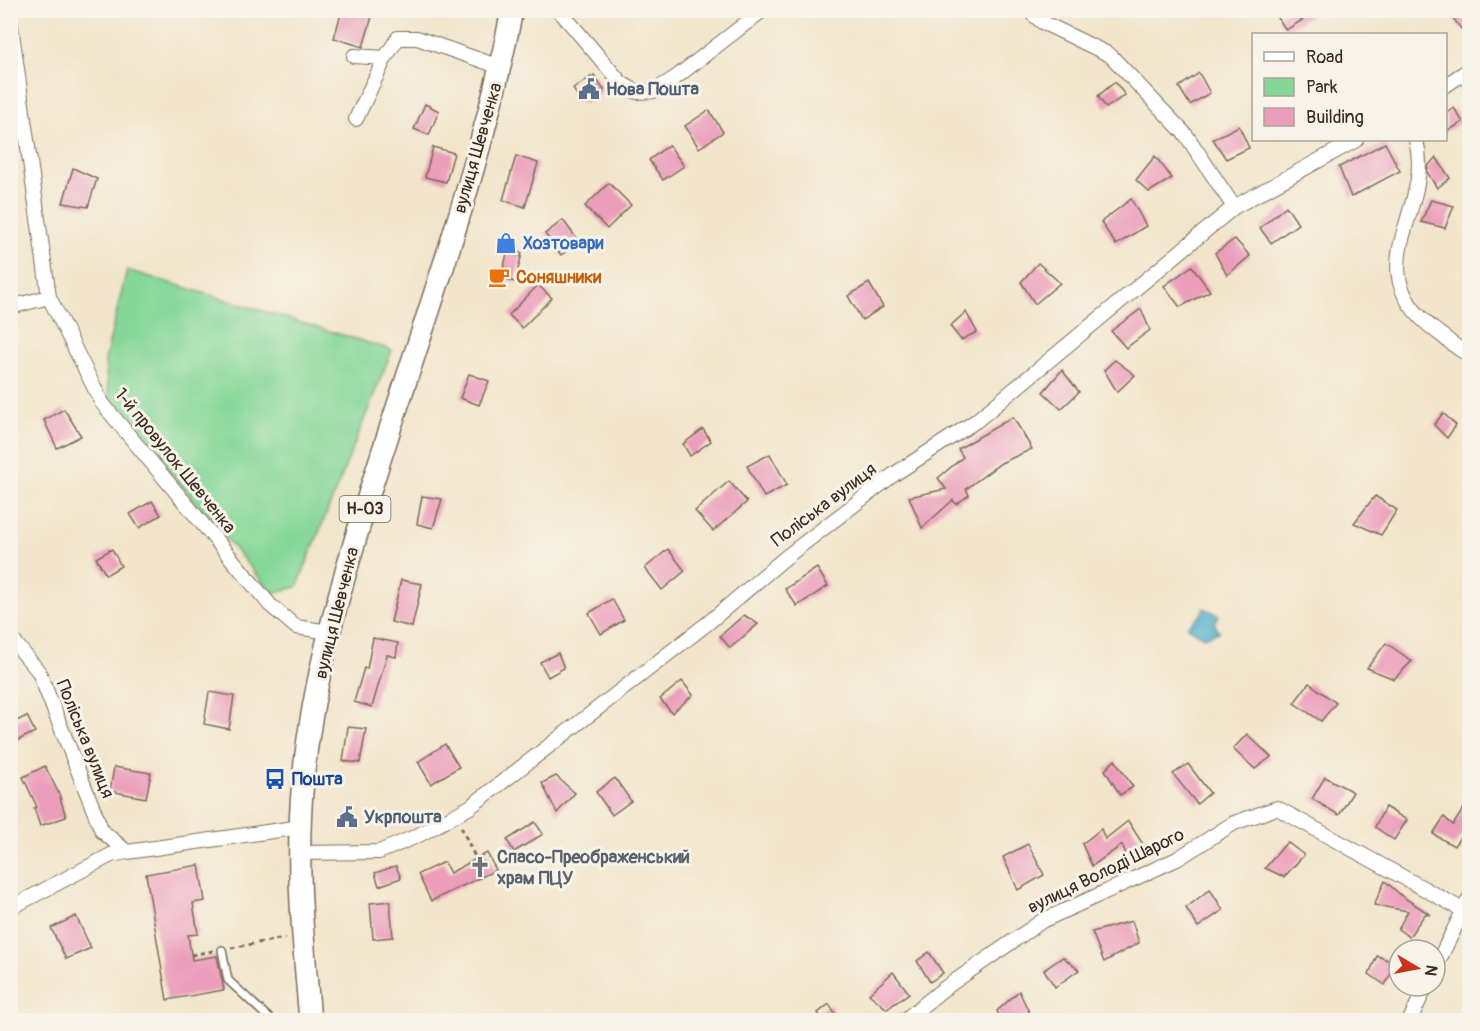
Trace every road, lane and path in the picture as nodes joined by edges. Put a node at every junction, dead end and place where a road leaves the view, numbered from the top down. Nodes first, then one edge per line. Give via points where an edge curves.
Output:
1 (512, 10) edge
2 (559, 10) edge
3 (763, 10) edge
4 (1028, 10) edge
5 (10, 19) edge
6 (354, 56) dead end
7 (385, 58) junction
8 (500, 67) junction
9 (1470, 69) edge
10 (1447, 84) edge
11 (356, 119) dead end
12 (1354, 141) edge
13 (1416, 141) edge
14 (1234, 207) junction
15 (49, 297) junction
16 (10, 307) edge
17 (1470, 355) edge
18 (330, 632) junction
19 (10, 638) edge
20 (456, 815) junction
21 (301, 827) junction
22 (127, 852) junction
23 (299, 854) junction
24 (476, 859) dead end
25 (1466, 903) edge
26 (10, 908) edge
27 (285, 938) dead end
28 (261, 942) dead end
29 (1447, 943) edge
30 (222, 950) dead end
31 (1420, 998) edge
32 (271, 1020) edge
33 (310, 1020) edge
34 (905, 1020) edge
35 (1410, 1020) edge

1 - 8 main road, вулиця Шевченка / Н-03
2 - 3 street via 621,83 637,92 654,91 675,78
4 - 14 street via 1042,22 1110,55 1186,135
5 - 15 street, 1-й провулок Шевченка
6 - 7 street
7 - 8 street via 398,38 417,38
7 - 11 street
8 - 18 main road, вулиця Шевченка / Н-03 via 466,195 363,514
9 - 10 street
12 - 14 street, Поліська вулиця
13 - 17 street via 1420,170 1397,259 1401,288 1413,310
14 - 20 street, Поліська вулиця via 976,421 893,475 708,623
15 - 16 street
15 - 18 street, 1-й провулок Шевченка via 102,403 270,605 296,627
18 - 21 main road, вулиця Шевченка / Н-03 via 306,757
19 - 22 street, Поліська вулиця via 39,672 102,831
20 - 23 street, Поліська вулиця via 379,852
20 - 24 path
21 - 22 street
21 - 23 main road, вулиця Шевченка / Н-03
22 - 26 street via 111,855
23 - 33 main road, вулиця Шевченка / Н-03
25 - 29 street
25 - 34 street, вулиця Володі Шарого via 1277,808 1234,823 1177,859 1042,921
27 - 28 path
30 - 32 lane via 228,980
31 - 35 street

